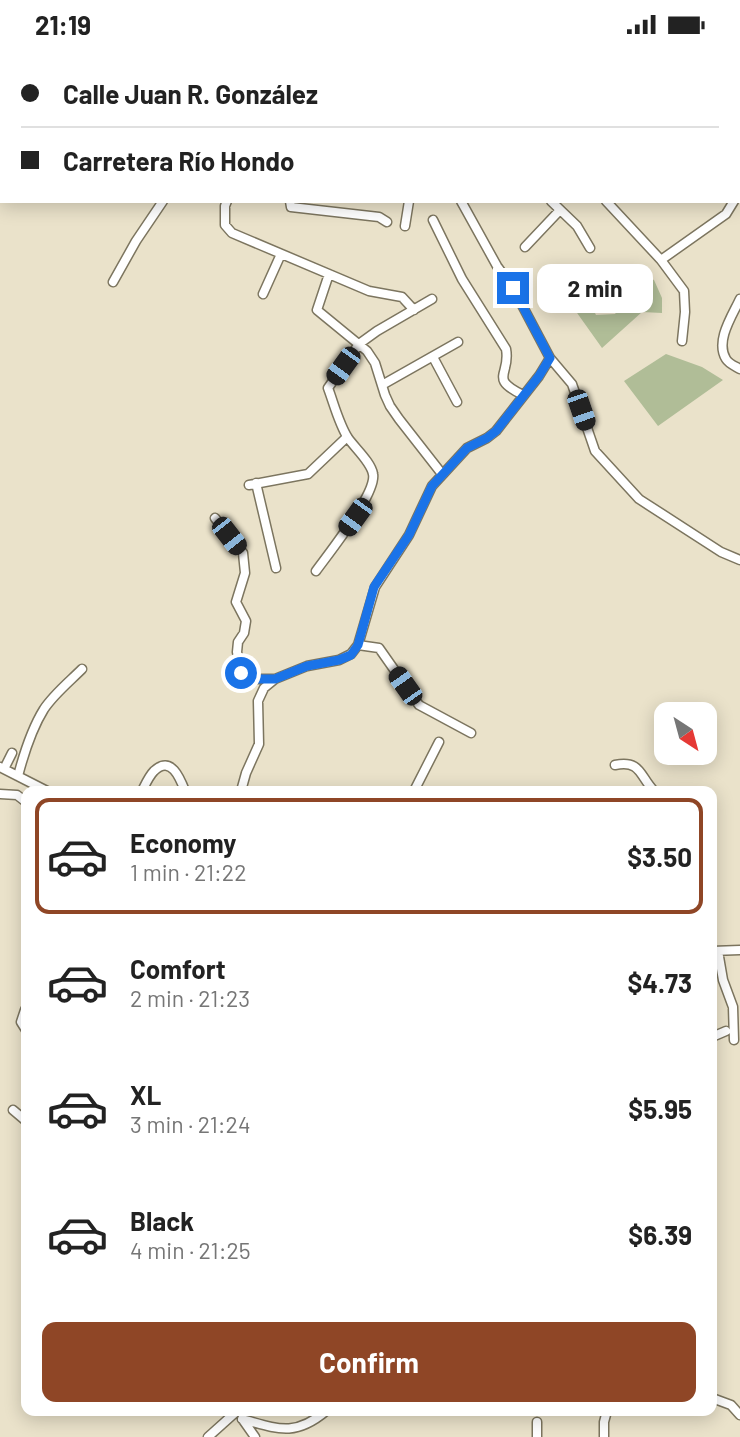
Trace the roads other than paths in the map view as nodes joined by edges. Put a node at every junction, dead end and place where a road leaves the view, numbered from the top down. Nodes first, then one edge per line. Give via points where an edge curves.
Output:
1 (162, 203) edge
2 (226, 203) edge
3 (290, 203) edge
4 (409, 203) edge
5 (462, 203) edge
6 (553, 203) edge
7 (608, 203) edge
8 (733, 203) edge
9 (560, 210) junction
10 (433, 220) dead end
11 (387, 222) dead end
12 (405, 226) dead end
13 (525, 247) dead end
14 (590, 248) dead end
15 (281, 254) junction
16 (662, 260) junction
17 (329, 274) junction
18 (113, 282) dead end
19 (263, 294) dead end
20 (432, 299) dead end
21 (740, 299) edge
22 (414, 310) junction
23 (682, 341) dead end
24 (458, 342) dead end
25 (359, 344) junction
26 (433, 357) junction
27 (550, 358) junction
28 (740, 369) edge
29 (382, 385) junction
30 (523, 395) junction
31 (457, 402) dead end
32 (347, 437) junction
33 (442, 474) junction
34 (215, 518) dead end
35 (740, 560) edge
36 (276, 568) dead end
37 (317, 571) dead end
38 (358, 645) junction
39 (82, 669) dead end
40 (275, 679) junction
41 (471, 733) dead end
42 (439, 742) dead end
43 (12, 753) dead end
44 (615, 765) dead end
45 (2, 768) edge
46 (18, 776) junction
47 (37, 786) edge
48 (145, 786) edge
49 (183, 786) edge
50 (242, 786) edge
51 (417, 786) edge
52 (649, 786) edge
53 (0, 794) edge
54 (21, 798) edge
55 (740, 950) edge
56 (717, 951) edge
57 (717, 958) edge
58 (726, 1031) dead end
59 (717, 1035) edge
60 (734, 1041) dead end
61 (13, 1110) dead end
62 (21, 1117) edge
63 (717, 1398) edge
64 (740, 1415) edge
65 (236, 1416) edge
66 (240, 1416) edge
67 (244, 1416) edge
68 (320, 1416) edge
69 (606, 1416) edge
70 (537, 1422) dead end
71 (208, 1437) edge
72 (256, 1437) edge
73 (537, 1437) edge
74 (604, 1437) edge

1 - 18 street
2 - 15 street via 225,225 232,233
3 - 11 street via 291,207 379,217
4 - 12 street
5 - 27 street
6 - 9 street
7 - 16 street
8 - 16 street via 726,214
9 - 13 street
9 - 14 street via 578,226
10 - 30 street via 462,279 506,349 504,383
15 - 17 street
15 - 19 street
16 - 23 street via 684,291
17 - 22 street via 369,291 402,297
17 - 25 street via 317,310
20 - 22 street
21 - 28 street via 722,348 727,361
22 - 25 street
24 - 26 street
25 - 29 street via 375,363
25 - 32 street via 327,388
26 - 29 street
26 - 31 street
27 - 30 street
27 - 35 street via 572,384 595,451 639,499
29 - 33 street via 399,419
30 - 33 street via 496,431 467,448
32 - 36 street via 308,474 252,484
32 - 37 street via 374,476 355,517
33 - 38 street via 374,587
34 - 40 street via 243,553 245,573 236,602 246,621 237,652 241,673 250,679
38 - 40 street via 351,655 339,660
38 - 41 street via 379,648 419,705
39 - 46 street via 44,710 27,743
40 - 50 street via 258,701 259,744
42 - 51 street
43 - 45 street
44 - 52 street via 636,766
45 - 46 street
46 - 47 street
48 - 49 street via 163,766 178,774
53 - 54 street
55 - 56 street
57 - 60 street via 733,1007
58 - 59 street
61 - 62 street
63 - 64 street
65 - 71 street
66 - 72 street
67 - 68 street via 297,1430
69 - 74 street
70 - 73 street

